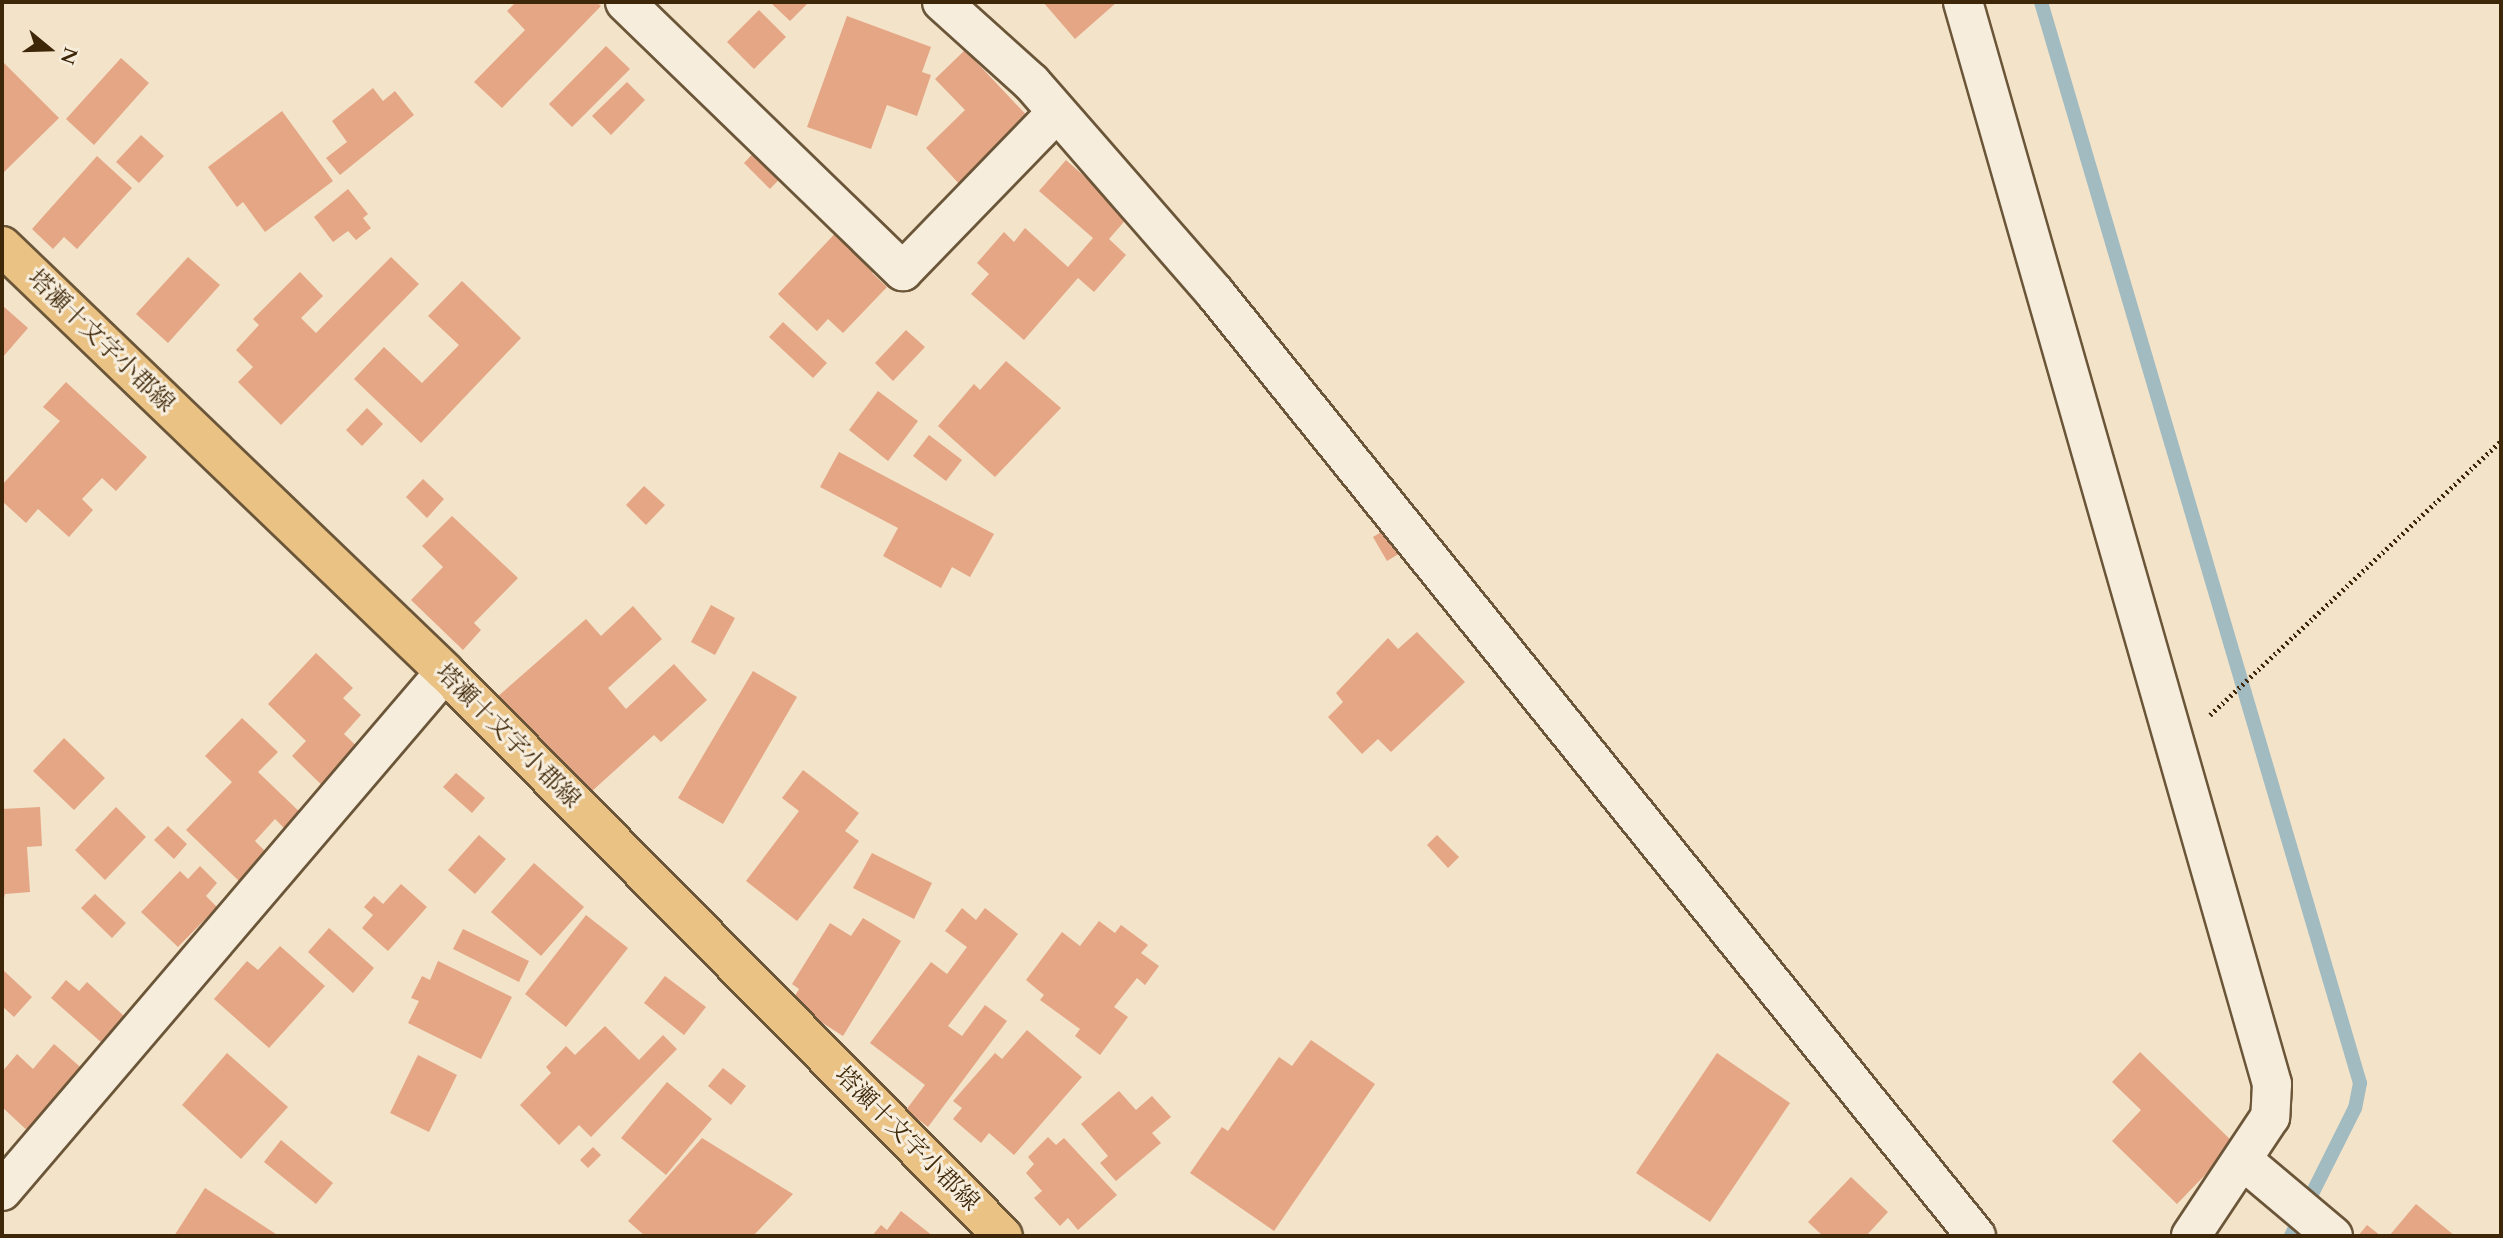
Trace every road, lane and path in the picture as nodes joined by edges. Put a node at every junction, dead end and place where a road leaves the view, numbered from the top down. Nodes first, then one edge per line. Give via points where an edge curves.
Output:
1 (625, 2) edge
2 (942, 2) edge
3 (1963, 2) edge
4 (1055, 114) junction
5 (2, 246) edge
6 (2501, 441) edge
7 (445, 672) junction
8 (2176, 747) junction
9 (2245, 1162) junction
10 (2, 1191) edge
11 (1003, 1236) edge
12 (1976, 1236) edge
13 (2191, 1236) edge
14 (2333, 1236) edge

1 - 4 street via 903,271
2 - 4 street via 1031,82
3 - 8 street
4 - 12 street via 1215,293
5 - 7 main road, 塔瀬十文字小郡線
6 - 8 path
7 - 10 street
7 - 11 main road, 塔瀬十文字小郡線
8 - 9 street via 2272,1084 2270,1117
9 - 13 street
9 - 14 street

